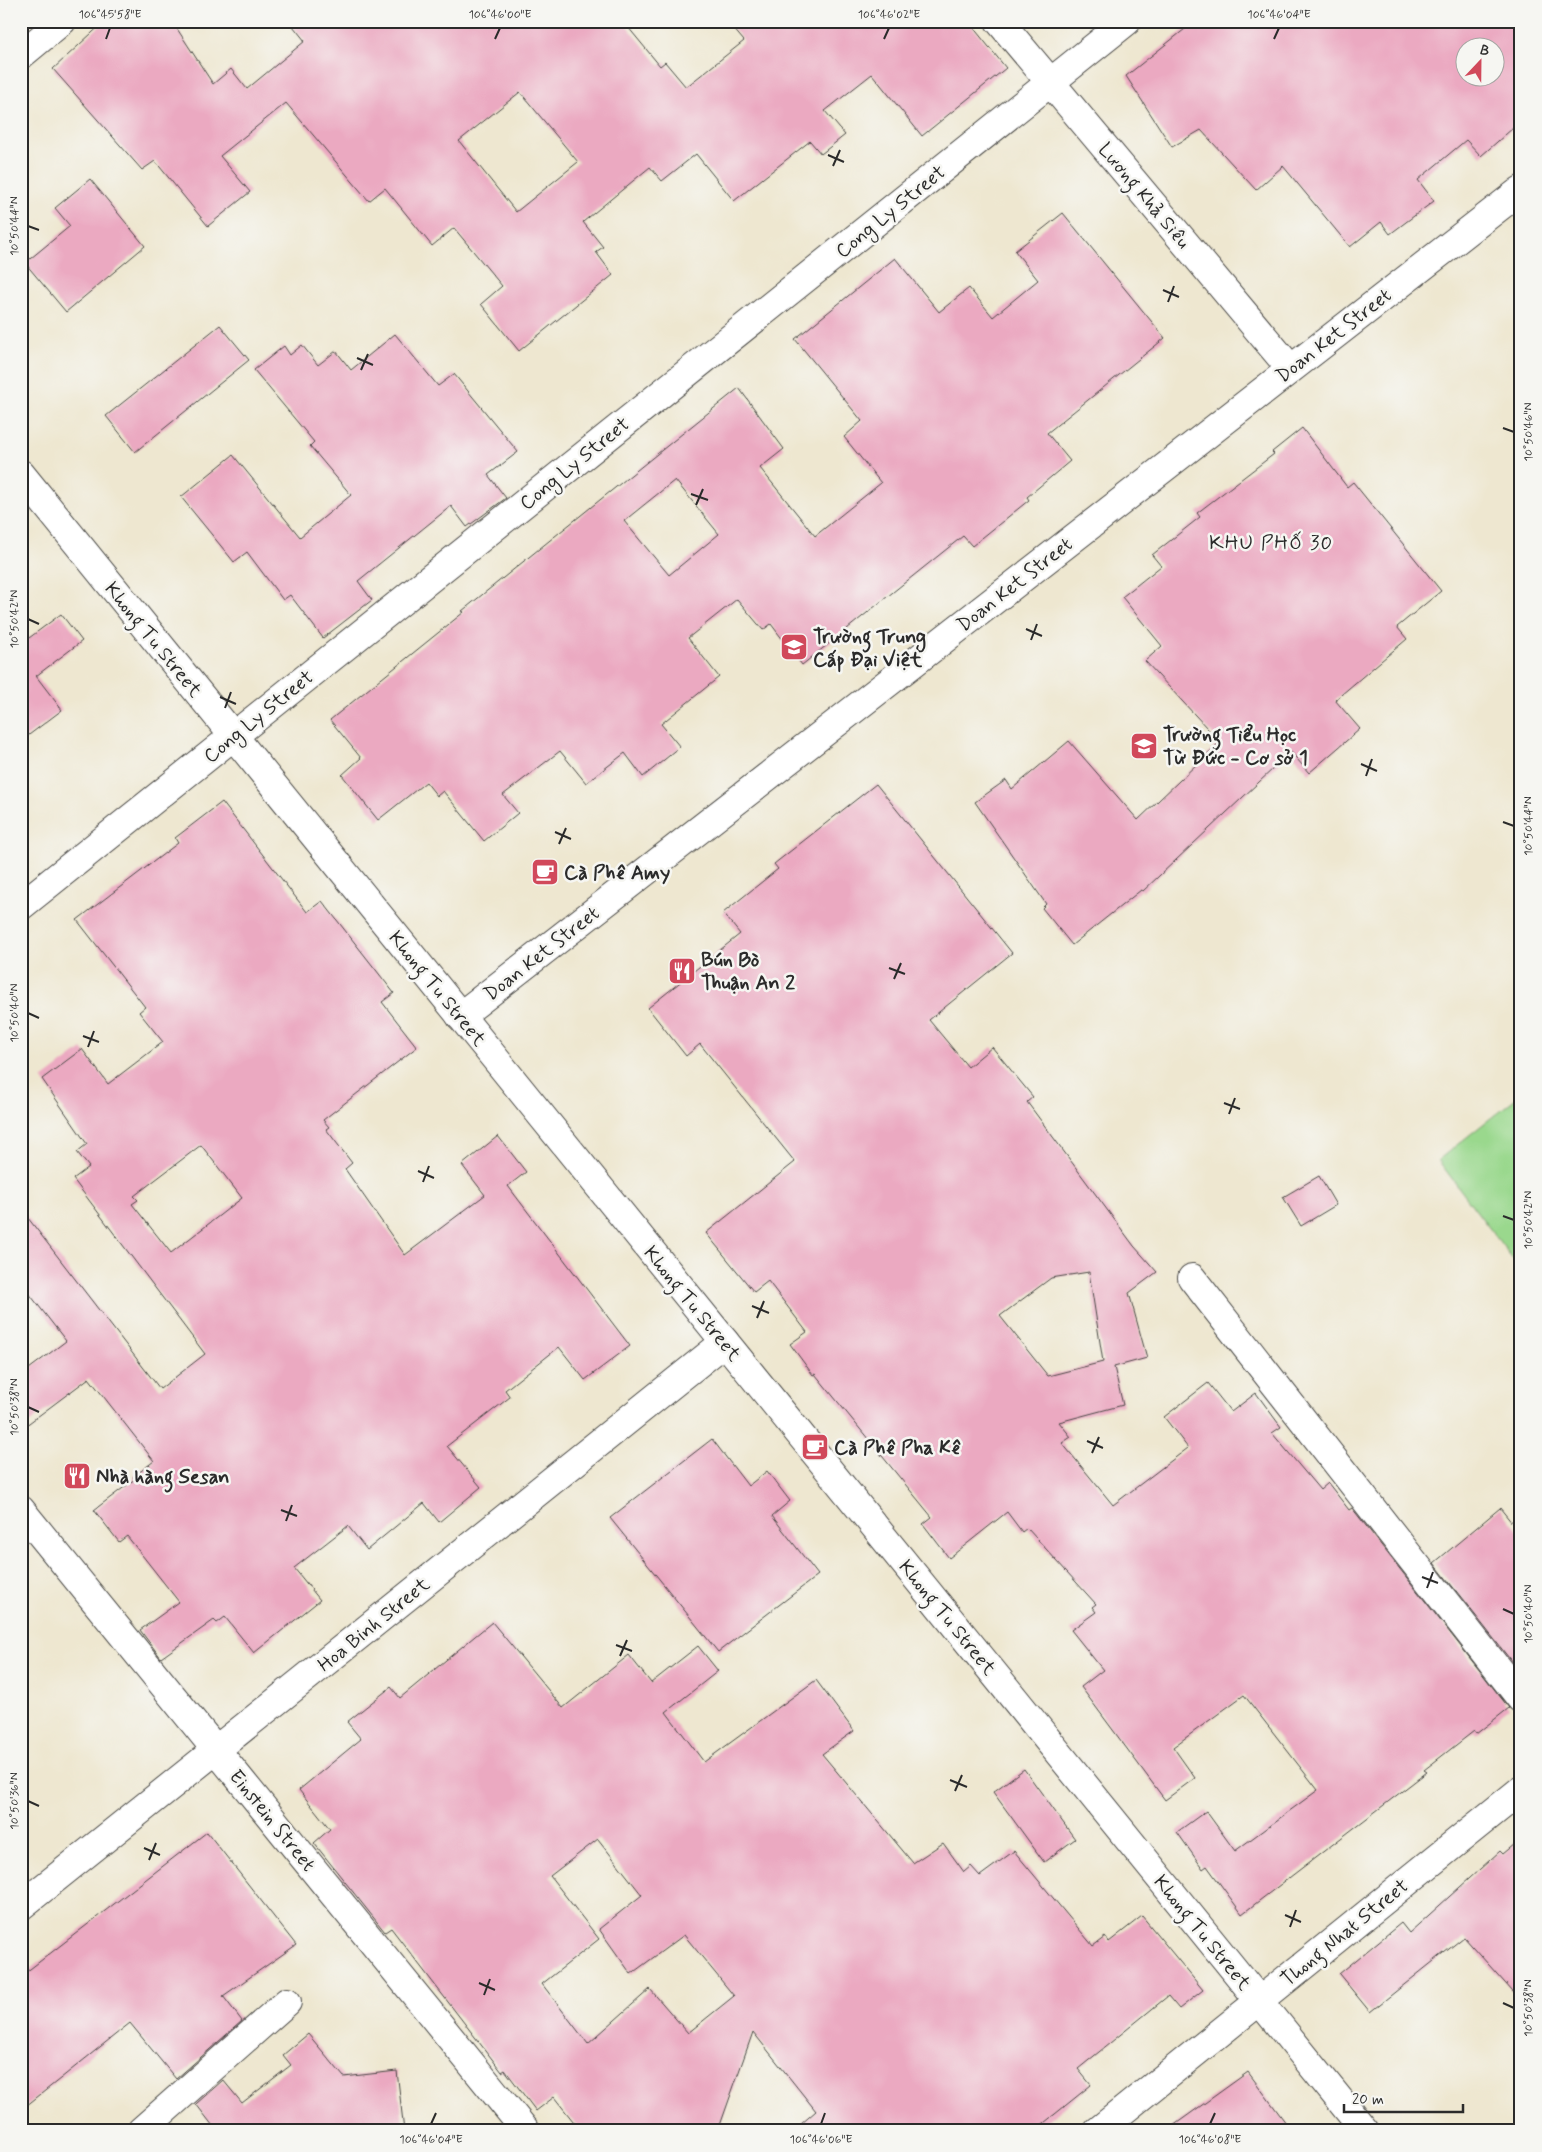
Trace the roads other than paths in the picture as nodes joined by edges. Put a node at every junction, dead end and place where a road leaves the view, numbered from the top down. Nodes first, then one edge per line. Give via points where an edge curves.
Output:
1 (62, 21) edge
2 (999, 21) edge
3 (1127, 21) edge
4 (21, 55) edge
5 (1050, 83) junction
6 (1521, 190) edge
7 (1290, 368) junction
8 (21, 474) edge
9 (233, 736) junction
10 (21, 906) edge
11 (460, 1016) junction
12 (1192, 1278) dead end
13 (725, 1342) junction
14 (21, 1510) edge
15 (1521, 1699) edge
16 (216, 1750) junction
17 (1521, 1790) edge
18 (21, 1906) edge
19 (1260, 2000) junction
20 (288, 2002) dead end
21 (141, 2131) edge
22 (526, 2131) edge
23 (1098, 2131) edge
24 (1365, 2131) edge

1 - 4 street
2 - 5 street, Lương Khả Siêu
3 - 5 street, Cong Ly Street
5 - 7 street, Lương Khả Siêu
5 - 9 street, Cong Ly Street
6 - 7 street, Doan Ket Street
7 - 11 street, Doan Ket Street
8 - 9 street, Khong Tu Street
9 - 10 street, Cong Ly Street
9 - 11 street, Khong Tu Street
11 - 13 street, Khong Tu Street
12 - 15 street
13 - 16 street, Hoa Binh Street
13 - 19 street, Khong Tu Street
14 - 16 street, Einstein Street
16 - 18 street, Hoa Binh Street
16 - 22 street, Einstein Street
17 - 19 street, Thong Nhat Street
19 - 23 street, Thong Nhat Street
19 - 24 street, Khong Tu Street
20 - 21 street

